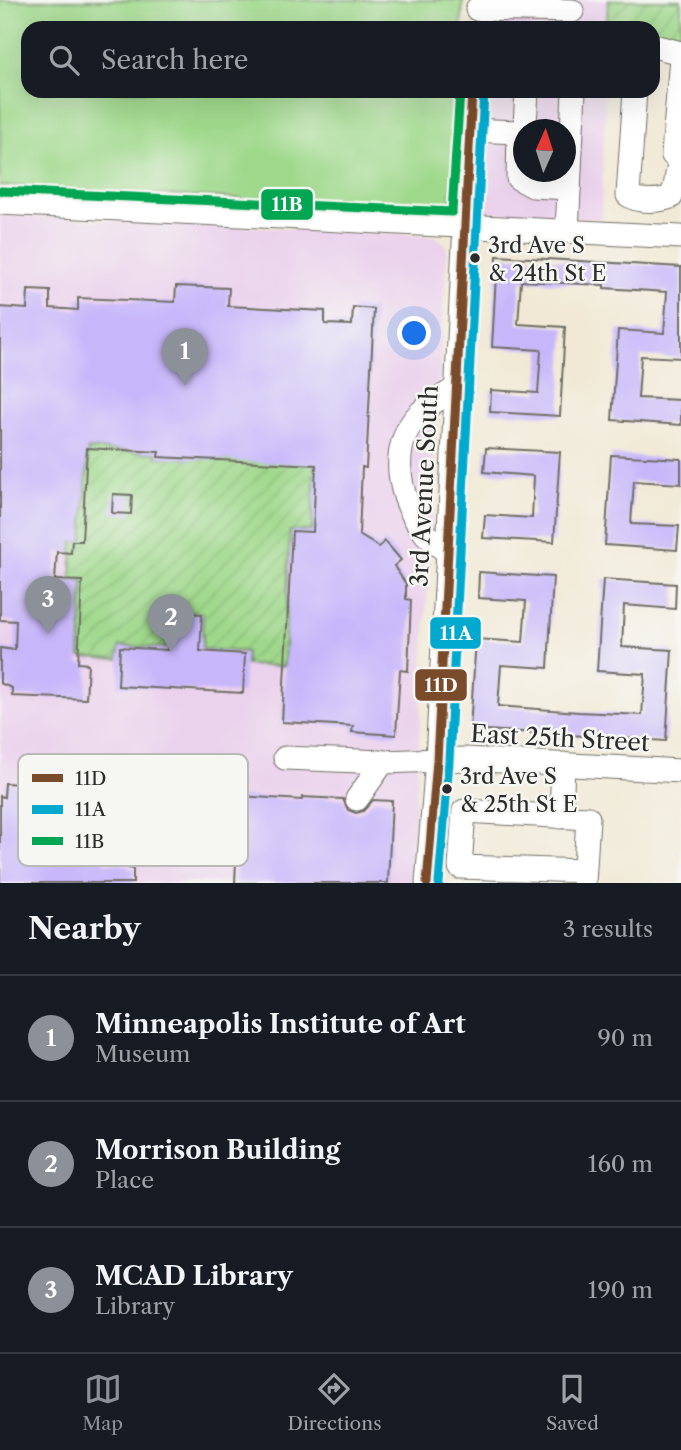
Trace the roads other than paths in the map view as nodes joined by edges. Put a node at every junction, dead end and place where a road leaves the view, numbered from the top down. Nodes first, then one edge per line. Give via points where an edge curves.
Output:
1 (572, 11) dead end
2 (477, 12) edge
3 (660, 49) edge
4 (681, 55) edge
5 (472, 98) edge
6 (527, 98) edge
7 (574, 98) edge
8 (635, 98) edge
9 (525, 119) edge
10 (470, 130) junction
11 (513, 132) edge
12 (680, 163) edge
13 (525, 182) edge
14 (569, 188) junction
15 (0, 203) edge
16 (464, 225) junction
17 (567, 230) junction
18 (681, 237) edge
19 (456, 388) junction
20 (447, 552) junction
21 (285, 758) dead end
22 (437, 760) junction
23 (383, 762) junction
24 (564, 764) junction
25 (681, 771) edge
26 (357, 799) dead end
27 (561, 817) junction
28 (584, 877) edge
29 (427, 883) edge

1 - 2 street
3 - 4 street
4 - 12 street via 673,155
5 - 10 street, 3rd Avenue South
6 - 9 street
7 - 14 street
8 - 12 street via 628,195 634,199 671,197
10 - 11 street
10 - 16 street, 3rd Avenue South
13 - 14 street
14 - 17 street
15 - 16 street
16 - 17 street
16 - 19 street, 3rd Avenue South
17 - 18 street
19 - 20 street, 3rd Avenue South
19 - 20 street via 419,414 402,442 399,480 426,533
20 - 22 street, 3rd Avenue South
21 - 23 street, East 25th Street
22 - 23 street, East 25th Street
22 - 24 street, East 25th Street
22 - 29 street, 3rd Avenue South
23 - 26 street
24 - 25 street, East 25th Street
24 - 27 street
27 - 28 street via 588,818
27 - 28 street via 464,811 460,867

